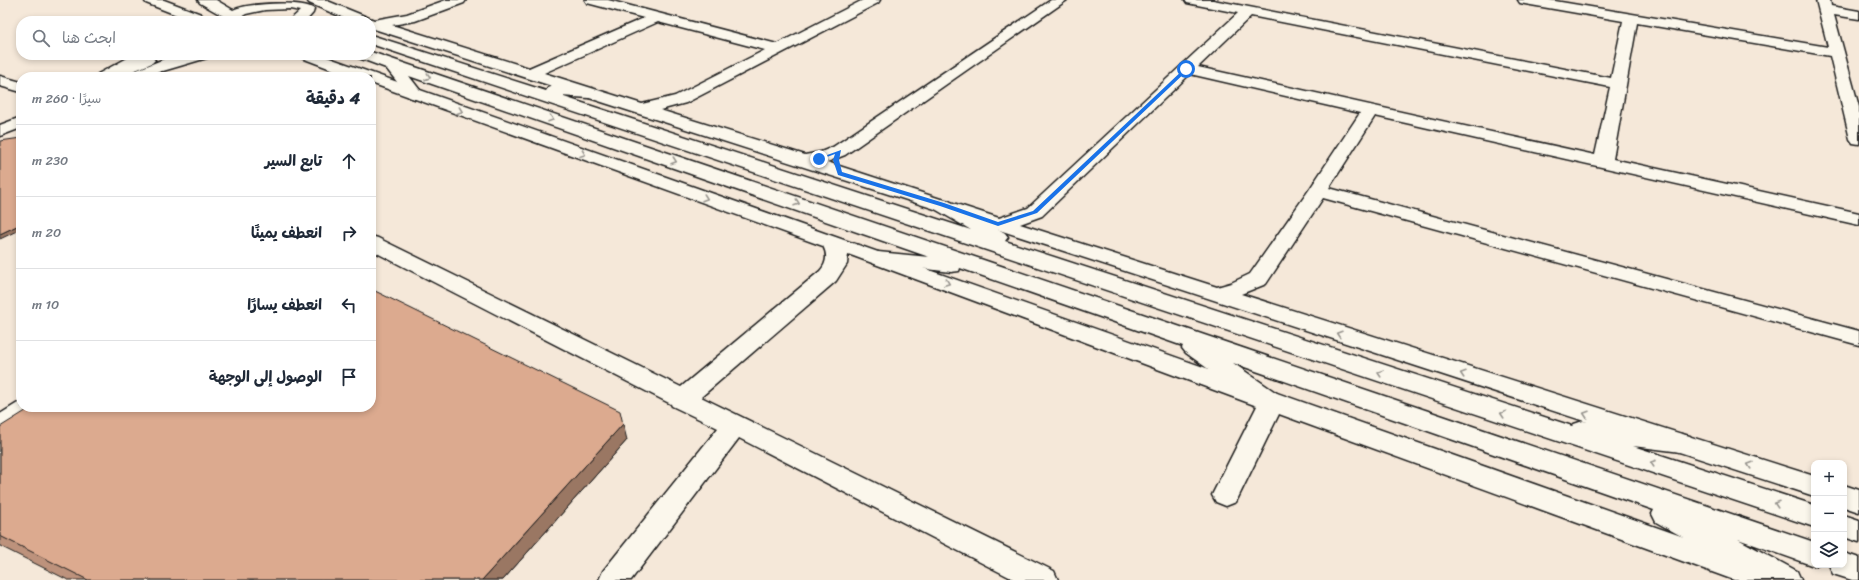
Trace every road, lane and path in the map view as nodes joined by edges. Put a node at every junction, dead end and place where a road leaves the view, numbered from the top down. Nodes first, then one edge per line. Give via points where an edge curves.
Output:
1 (151, 0) edge
2 (205, 0) edge
3 (257, 0) edge
4 (314, 0) edge
5 (459, 0) edge
6 (592, 0) edge
7 (873, 0) edge
8 (1060, 0) edge
9 (1192, 0) edge
10 (1525, 0) edge
11 (278, 3) junction
12 (1822, 3) edge
13 (1248, 11) junction
14 (1859, 15) edge
15 (193, 16) edge
16 (227, 16) edge
17 (233, 16) edge
18 (307, 16) edge
19 (348, 16) edge
20 (656, 17) junction
21 (1631, 18) junction
22 (403, 24) junction
23 (376, 26) edge
24 (376, 29) edge
25 (424, 48) junction
26 (778, 49) junction
27 (1837, 53) junction
28 (376, 59) edge
29 (135, 60) edge
30 (147, 60) edge
31 (175, 60) edge
32 (185, 60) edge
33 (321, 60) edge
34 (392, 65) junction
35 (1186, 69) junction
36 (150, 70) junction
37 (114, 72) edge
38 (117, 72) edge
39 (145, 72) edge
40 (353, 72) edge
41 (376, 80) edge
42 (0, 81) edge
43 (525, 81) junction
44 (1618, 84) junction
45 (16, 86) edge
46 (415, 94) junction
47 (680, 100) junction
48 (638, 109) junction
49 (1370, 110) junction
50 (16, 112) edge
51 (0, 118) edge
52 (674, 120) junction
53 (16, 124) edge
54 (0, 131) edge
55 (1858, 135) edge
56 (839, 151) junction
57 (801, 161) junction
58 (1603, 162) junction
59 (840, 174) junction
60 (1318, 191) junction
61 (942, 205) junction
62 (1035, 212) junction
63 (1859, 218) edge
64 (998, 224) junction
65 (1032, 235) junction
66 (832, 243) junction
67 (376, 245) edge
68 (878, 258) junction
69 (1039, 260) junction
70 (990, 270) junction
71 (828, 276) junction
72 (1258, 280) junction
73 (1215, 294) junction
74 (1270, 311) junction
75 (1172, 333) junction
76 (1859, 338) edge
77 (681, 400) junction
78 (1272, 402) junction
79 (23, 412) edge
80 (1528, 423) junction
81 (0, 426) edge
82 (734, 426) junction
83 (1681, 443) junction
84 (1612, 485) junction
85 (1811, 485) edge
86 (1226, 495) dead end
87 (1847, 497) edge
88 (1859, 501) edge
89 (1811, 515) edge
90 (1847, 527) edge
91 (1859, 531) edge
92 (1811, 553) edge
93 (1847, 565) edge
94 (1859, 570) edge
95 (614, 580) edge
96 (1043, 580) edge
97 (1769, 580) edge
98 (1786, 580) edge

1 - 15 street
2 - 16 street via 222,8
3 - 11 street
4 - 19 street
5 - 22 street
6 - 20 street
7 - 26 street
8 - 56 street
9 - 13 street
10 - 21 street
11 - 17 street via 252,8
11 - 18 street via 304,6 307,9
12 - 14 street
12 - 27 street
13 - 35 street
13 - 44 street
20 - 26 street
20 - 43 street
21 - 27 street
21 - 44 street
22 - 23 street
22 - 25 street
24 - 25 street
25 - 43 street
26 - 47 street
27 - 55 street
28 - 34 street
29 - 37 street
30 - 38 street
31 - 36 street
32 - 36 street
33 - 40 street
34 - 46 street
34 -> 70 street
35 - 49 street
35 - 62 street
36 - 39 street
41 - 46 street
42 - 45 street
43 - 48 street via 589,93
43 - 69 street
44 - 58 street
46 -> 66 street
47 - 48 street
47 - 52 street via 674,112
48 - 52 street
49 - 58 street
49 - 60 street
50 - 51 street
52 - 57 street
53 - 54 street
56 - 57 street via 819,159
56 - 59 street via 836,160
57 - 59 street
58 - 63 street
59 - 61 street
60 - 72 street
60 - 76 street
61 - 64 street
61 - 69 street
62 - 64 street
62 - 65 street
64 - 65 street
65 - 73 street
66 - 68 street
66 - 71 street via 838,253 838,259
67 - 77 street
68 - 70 street
68 - 71 street via 852,265
68 -> 78 street
80 -> 69 street
70 - 75 street
71 - 77 street
72 - 73 street
72 - 74 street via 1260,298
73 - 74 street
83 -> 74 street
75 - 78 street
75 - 84 street
77 - 82 street
78 - 86 street
78 - 97 street
79 - 81 street
80 - 83 street
89 -> 80 street
82 - 95 street
82 - 96 street
85 -> 83 street
84 - 92 street
84 - 98 street
87 - 88 street
90 - 91 street
93 - 94 street

